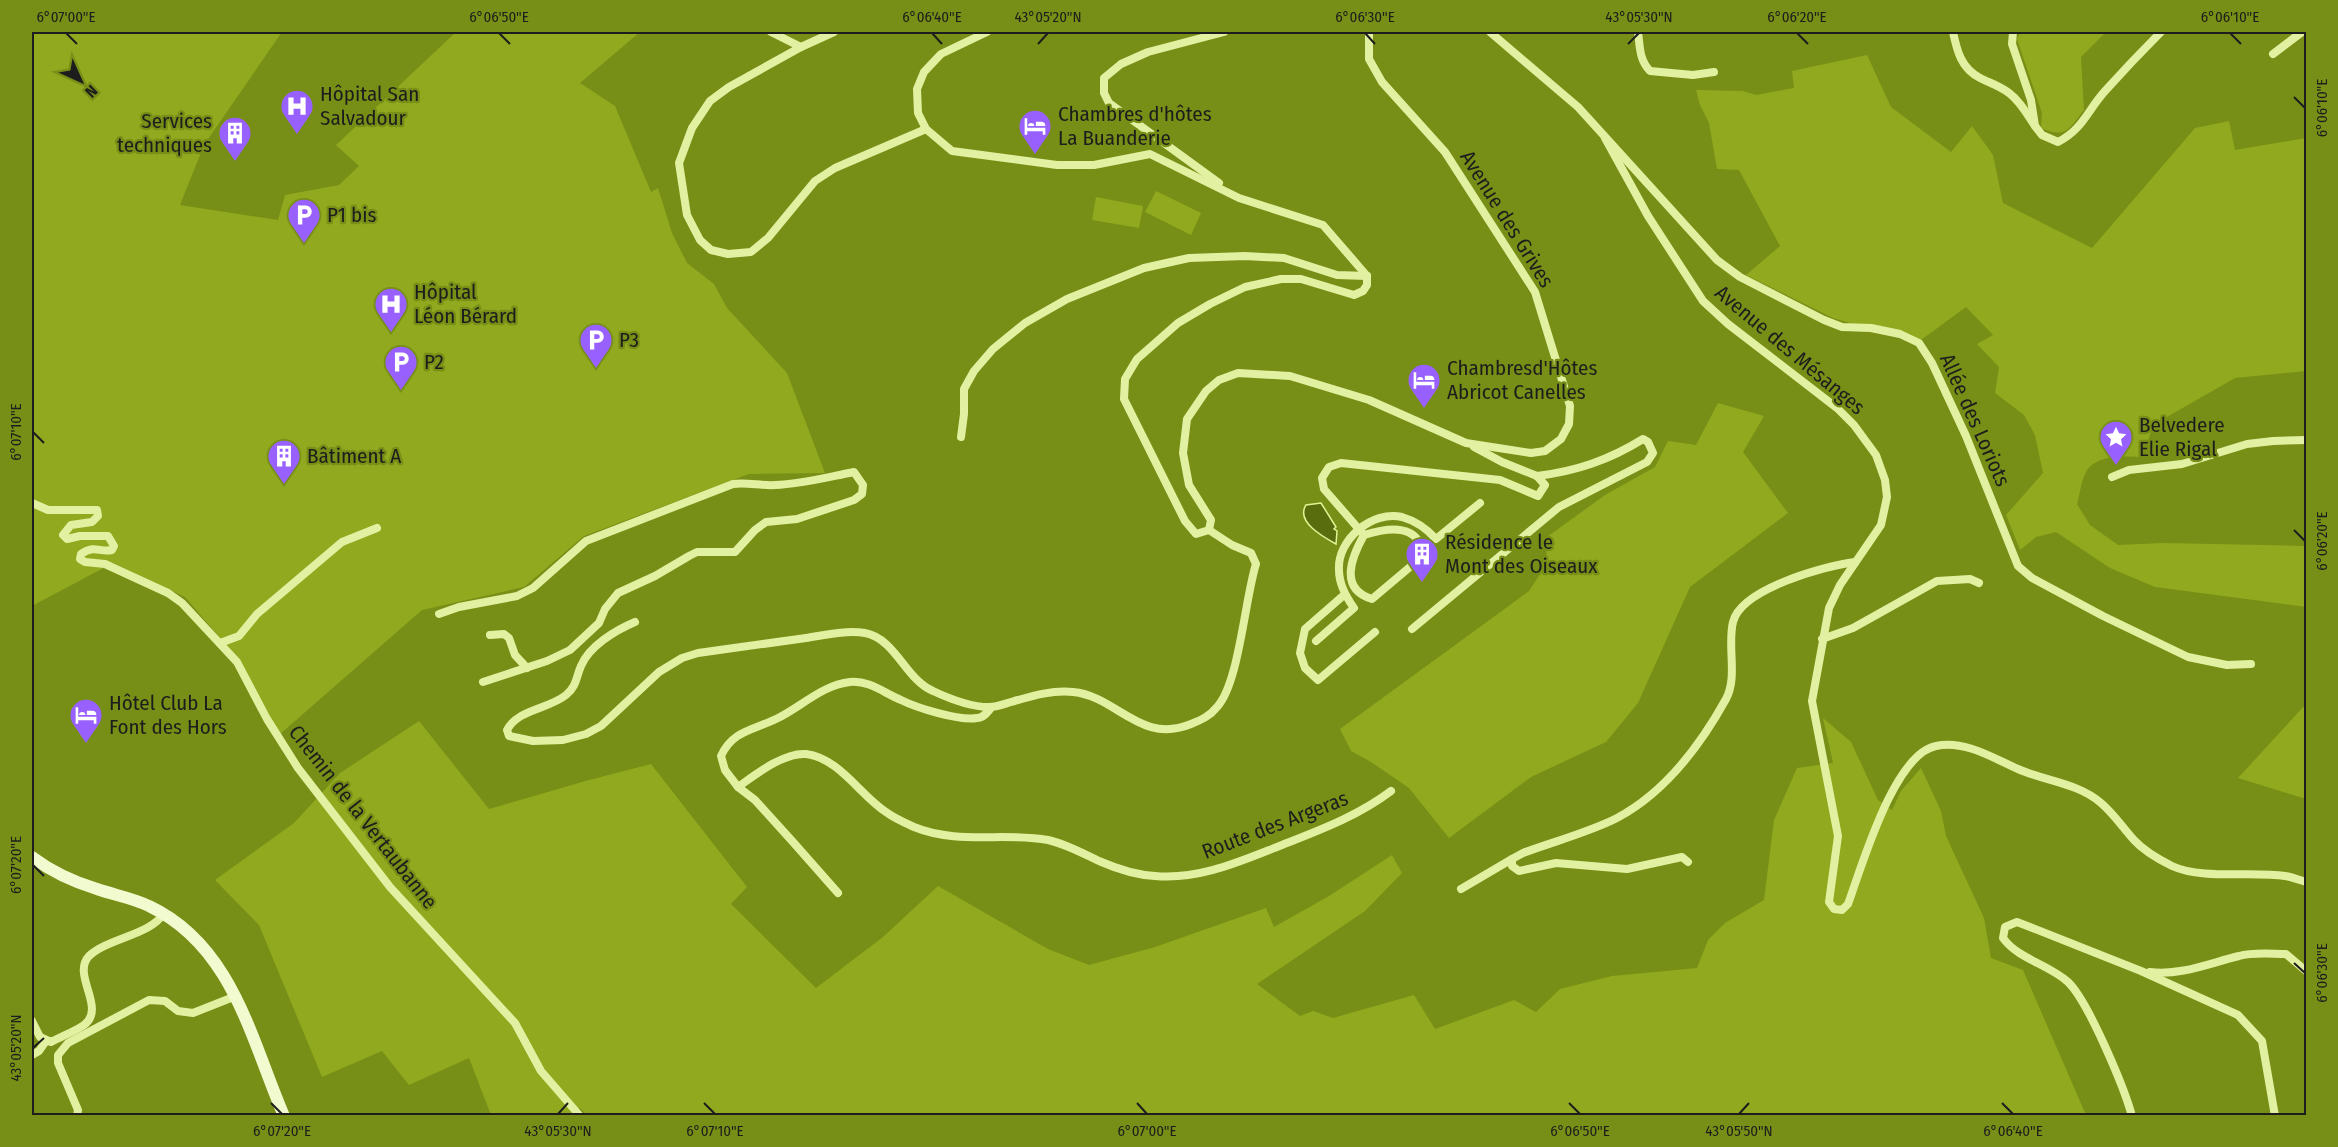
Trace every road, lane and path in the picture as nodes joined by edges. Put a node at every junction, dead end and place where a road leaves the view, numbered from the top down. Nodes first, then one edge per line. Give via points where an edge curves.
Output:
1 (771, 32) edge
2 (834, 32) edge
3 (987, 32) edge
4 (1224, 32) edge
5 (1369, 32) edge
6 (1490, 32) edge
7 (1638, 32) edge
8 (1953, 32) edge
9 (2013, 32) edge
10 (2161, 32) edge
11 (2302, 32) edge
12 (801, 46) junction
13 (2273, 54) dead end
14 (1714, 72) dead end
15 (2035, 126) junction
16 (926, 129) junction
17 (1605, 138) junction
18 (1239, 198) junction
19 (1367, 276) junction
20 (961, 437) dead end
21 (2307, 441) edge
22 (1466, 443) junction
23 (1537, 476) junction
24 (2112, 477) dead end
25 (32, 503) edge
26 (1480, 503) dead end
27 (377, 528) dead end
28 (1209, 530) junction
29 (1361, 532) junction
30 (1855, 562) junction
31 (1979, 583) dead end
32 (1344, 595) junction
33 (439, 614) dead end
34 (635, 621) dead end
35 (599, 623) junction
36 (1412, 629) dead end
37 (1375, 632) dead end
38 (490, 635) dead end
39 (606, 638) junction
40 (1822, 639) junction
41 (1316, 641) dead end
42 (220, 643) junction
43 (2251, 664) dead end
44 (527, 668) junction
45 (483, 682) dead end
46 (991, 708) junction
47 (738, 787) junction
48 (1391, 791) dead end
49 (32, 857) edge
50 (1512, 859) junction
51 (1688, 862) dead end
52 (2307, 882) edge
53 (1461, 889) dead end
54 (838, 893) dead end
55 (164, 913) junction
56 (2141, 970) junction
57 (2307, 971) edge
58 (236, 996) junction
59 (32, 1021) edge
60 (46, 1041) junction
61 (32, 1055) edge
62 (77, 1116) edge
63 (282, 1116) edge
64 (580, 1116) edge
65 (2132, 1116) edge
66 (2275, 1116) edge

1 - 12 street
2 - 12 street
3 - 16 street via 940,54 924,72 916,89 918,113
4 - 18 street via 1149,52 1121,64 1104,78 1104,93 1109,103
5 - 22 street, Avenue des Grives via 1369,59 1382,82 1445,152 1535,292 1570,406 1569,424 1561,439 1545,451 1531,453
6 - 17 street via 1578,107
7 - 14 street via 1641,57 1650,71 1693,75
8 - 15 street via 1963,64 1978,78 2010,94
9 - 15 street via 2012,44 2031,100
10 - 15 street via 2105,91 2071,135 2053,142
11 - 13 street
12 - 16 street via 710,101 693,128 679,163 687,215 700,240 711,250 728,254 751,252 768,238 815,181 835,168
16 - 18 street via 952,151 1057,165 1094,165 1150,154
17 - 30 street, Avenue des Mésanges via 1703,302 1837,408 1876,455 1887,496 1881,525
17 - 43 street, Allée des Loriots via 1717,260 1740,278 1842,327 1900,334 1919,343 1966,436 2018,566 2032,578 2188,657 2227,665
18 - 19 street via 1323,225
19 - 20 street via 1337,275 1284,258 1245,256 1190,258 1144,268 1067,299 1025,323 993,349 964,389
19 - 28 street via 1364,291 1354,295 1301,279 1245,287 1178,323 1130,370 1123,388 1124,399 1185,520 1196,534
21 - 24 street via 2247,444 2182,464 2129,470
22 - 23 street
22 - 28 street via 1369,400 1290,376 1238,373 1219,380 1206,391 1187,419 1184,453 1189,485 1211,520
23 - 29 street via 1545,485 1538,496 1500,480 1341,463 1329,467 1322,478 1324,489
23 - 36 street via 1594,464 1643,439 1653,453 1647,462 1559,507
25 - 42 street, Chemin de la Vertaubanne via 48,510 97,510 98,516 92,522 71,525 63,535 67,539 108,536 114,546 107,551 86,551 80,559 105,564 168,592
26 - 29 street via 1436,539 1420,525 1393,516 1376,520
27 - 42 street via 342,542 257,614 239,636
28 - 46 street via 1251,553 1256,564 1230,683 1219,706 1205,718 1183,727 1154,728 1130,719 1098,699 1075,692 1047,692
29 - 29 street via 1353,553 1351,579 1362,596 1372,599 1423,556 1422,545 1401,530
29 - 32 street via 1346,544 1339,562
30 - 40 street, Avenue des Mésanges via 1829,608
30 - 50 street via 1769,588 1746,601 1733,621 1728,695 1670,778 1644,801 1615,819
31 - 40 street via 1971,579 1937,581 1853,628
32 - 37 street via 1305,629 1300,653 1305,668 1317,680
32 - 41 street via 1354,609
33 - 35 street via 518,596 533,588 586,541 733,484 773,486 854,472 863,485 862,494 854,500 796,519 766,522 735,552 697,552 631,586 605,609
34 - 39 street
35 - 39 street
35 - 44 street via 570,650
38 - 44 street via 504,634 509,638 515,655
39 - 46 street via 589,652 568,694 517,717 507,730 509,736 533,741 586,734 601,726 659,672 698,653 840,633 865,633 879,639 930,690 963,703
40 - 52 street, Avenue des Mésanges via 1812,701 1839,836 1829,902 1834,909 1842,910 1848,904 1890,793 1913,760 1935,746 1951,745 1970,748 2027,773 2082,790 2102,803 2137,843 2173,867 2285,876
42 - 64 street, Chemin de la Vertaubanne via 237,662 298,768 390,887 515,1023 541,1071
44 - 45 street
46 - 47 street via 977,718 943,714 902,701 867,683 834,685 727,744 721,756 725,770
47 - 48 street, Route des Argeras via 765,768 792,756 818,756 886,812 912,827 939,836 1049,840 1117,868 1155,876 1192,875 1223,868 1328,827 1370,807
47 - 54 street via 762,808
49 - 55 main road via 78,883
50 - 51 street via 1512,866 1519,871 1556,863 1627,869 1682,856
50 - 53 street
55 - 58 main road via 203,946
55 - 60 street via 149,926 88,957 85,966 92,1016 85,1024
56 - 57 street via 2175,972 2241,955 2286,954
56 - 65 street via 2017,922 2005,927 2003,938 2009,946 2070,984 2125,1092
56 - 66 street via 2238,1015 2249,1025 2262,1041
58 - 62 street via 193,1013 178,1011 165,1001 149,1000 68,1043 58,1055 58,1063
58 - 63 main road
59 - 60 street
60 - 61 street

